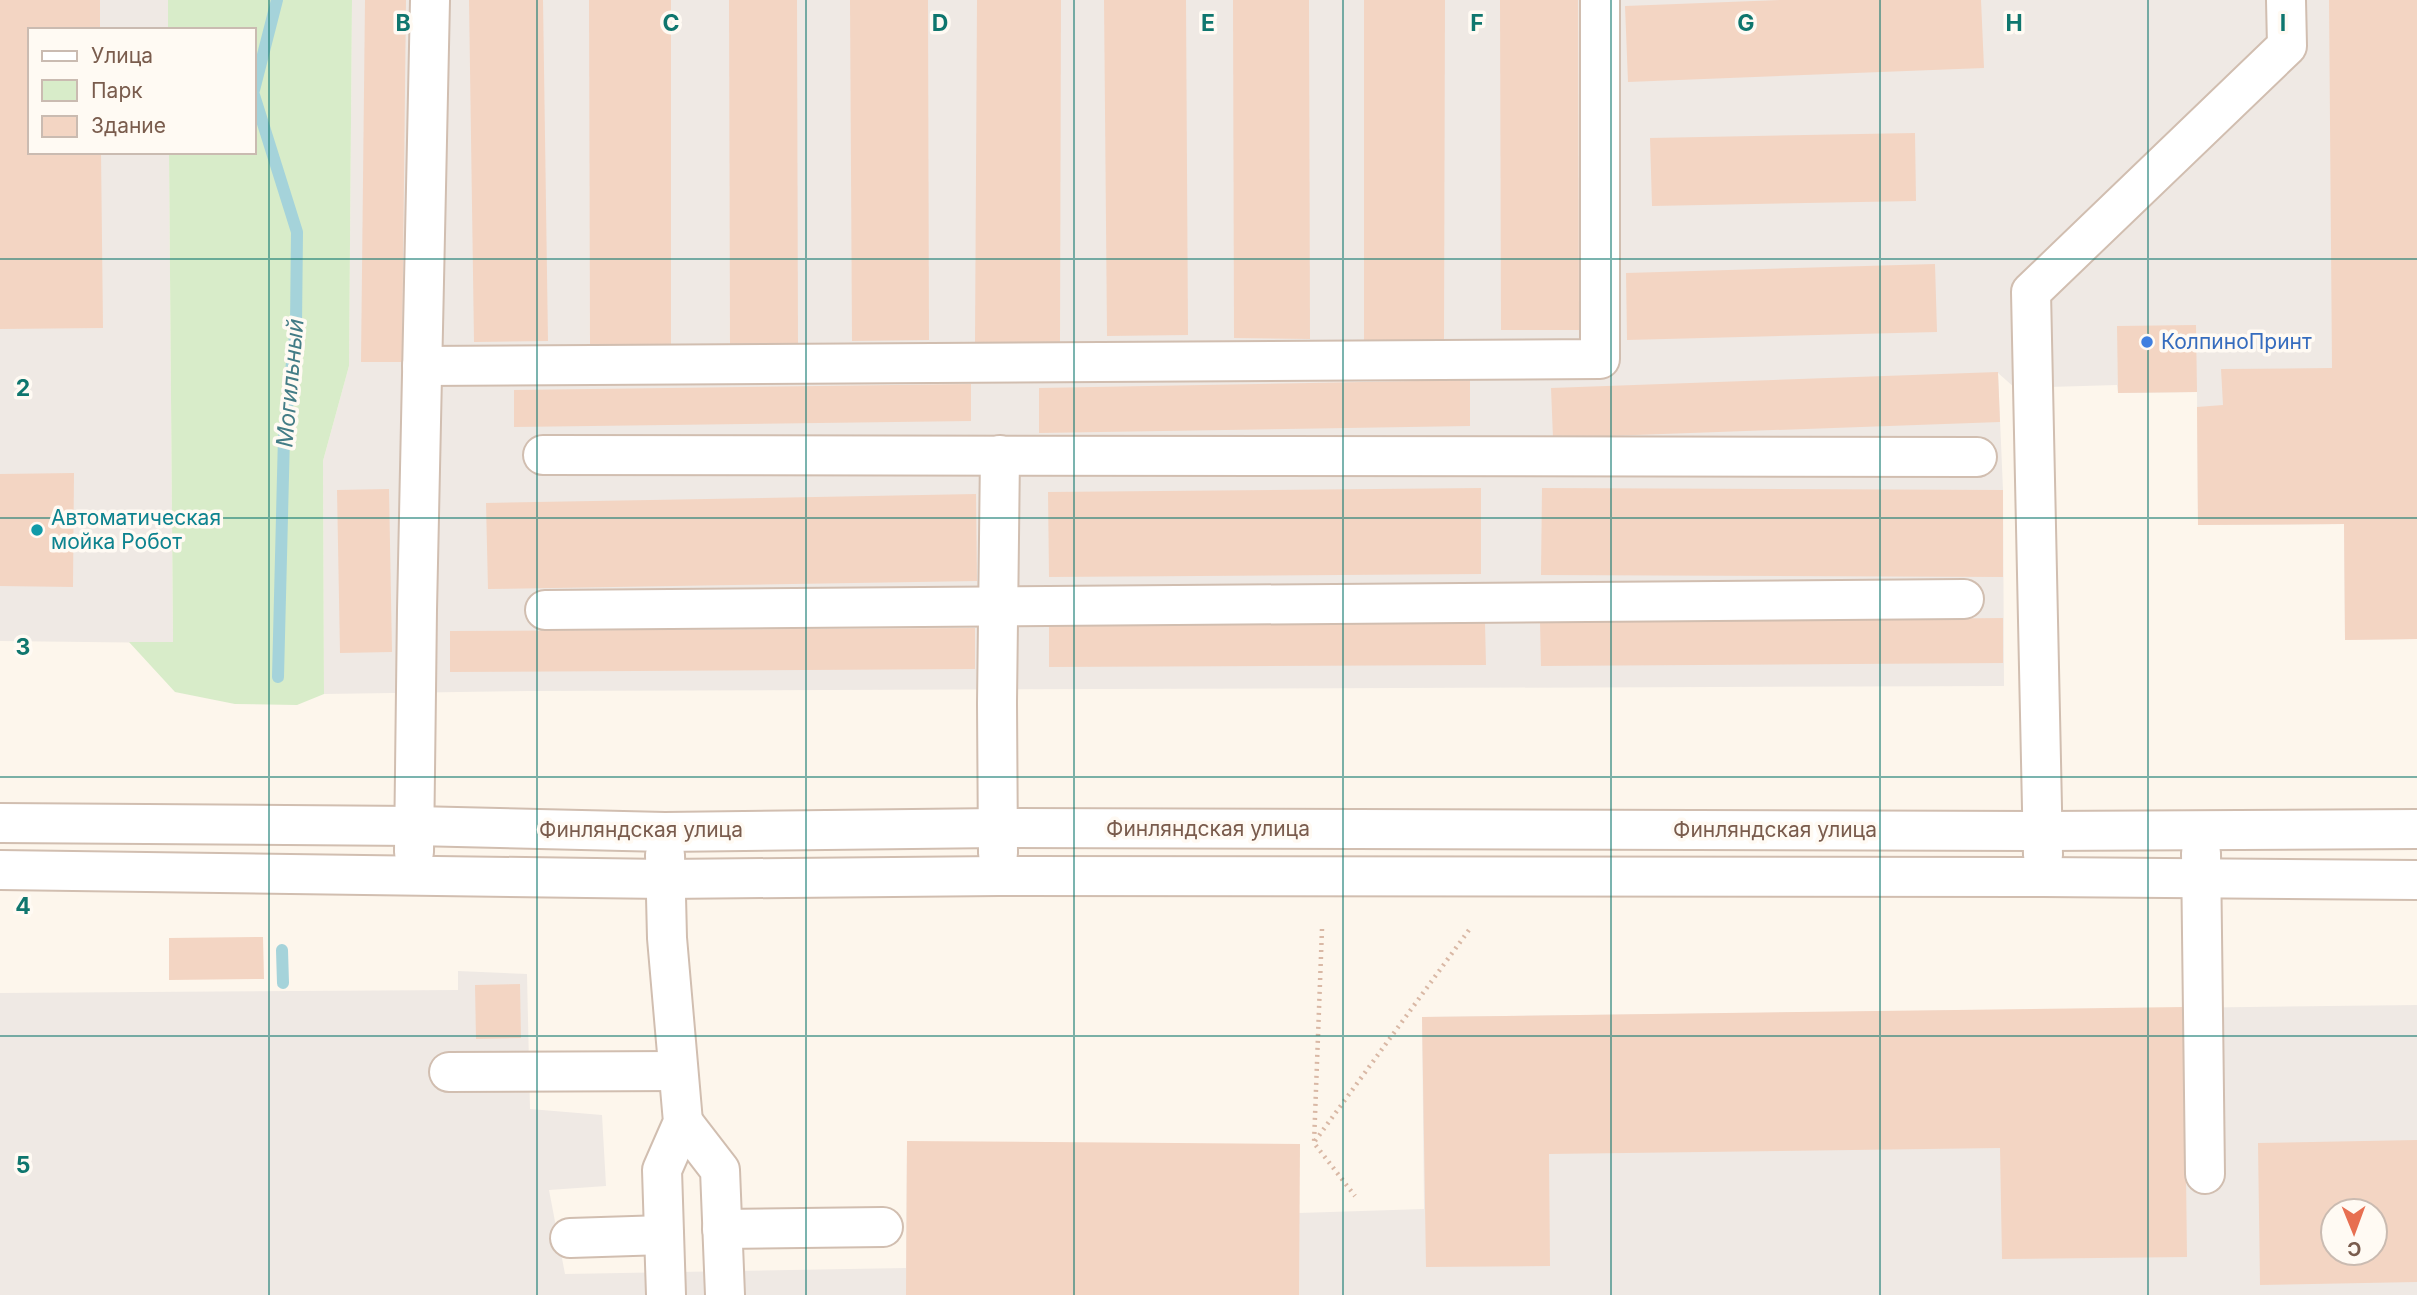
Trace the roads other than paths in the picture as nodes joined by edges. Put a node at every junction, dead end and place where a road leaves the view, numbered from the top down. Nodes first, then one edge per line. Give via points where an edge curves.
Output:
1 (430, 0) edge
2 (1600, 0) edge
3 (2286, 0) edge
4 (422, 366) junction
5 (542, 454) dead end
6 (1000, 455) junction
7 (1977, 457) dead end
8 (1964, 598) dead end
9 (998, 605) junction
10 (545, 610) dead end
11 (0, 823) edge
12 (415, 827) junction
13 (998, 828) junction
14 (2417, 829) edge
15 (2201, 830) junction
16 (2044, 831) junction
17 (665, 832) junction
18 (0, 870) edge
19 (414, 875) junction
20 (999, 876) junction
21 (2043, 877) junction
22 (2201, 878) junction
23 (665, 879) junction
24 (2417, 880) edge
25 (678, 1071) junction
26 (449, 1072) dead end
27 (684, 1122) junction
28 (2205, 1174) dead end
29 (883, 1227) dead end
30 (722, 1229) junction
31 (664, 1235) junction
32 (570, 1238) dead end
33 (666, 1295) edge
34 (725, 1295) edge

1 - 4 street
2 - 4 street via 1600,359
3 - 16 street via 2287,46 2031,292
4 - 12 street
5 - 6 street
6 - 7 street
6 - 9 street
8 - 9 street
9 - 10 street
9 - 13 street
11 - 12 street, Финляндская улица
12 - 17 street, Финляндская улица
12 - 19 street
13 - 16 street, Финляндская улица
13 - 17 street, Финляндская улица
13 - 20 street
14 - 15 street, Финляндская улица
15 - 16 street, Финляндская улица
15 - 22 street
16 - 21 street
17 - 23 street
18 - 19 street
19 - 23 street
20 - 21 street
20 - 23 street
21 - 22 street
22 - 24 street
22 - 28 street
23 - 25 street
25 - 26 street
25 - 27 street
27 - 30 street via 720,1170
27 - 31 street via 662,1170
29 - 30 street
30 - 34 street
31 - 32 street
31 - 33 street

